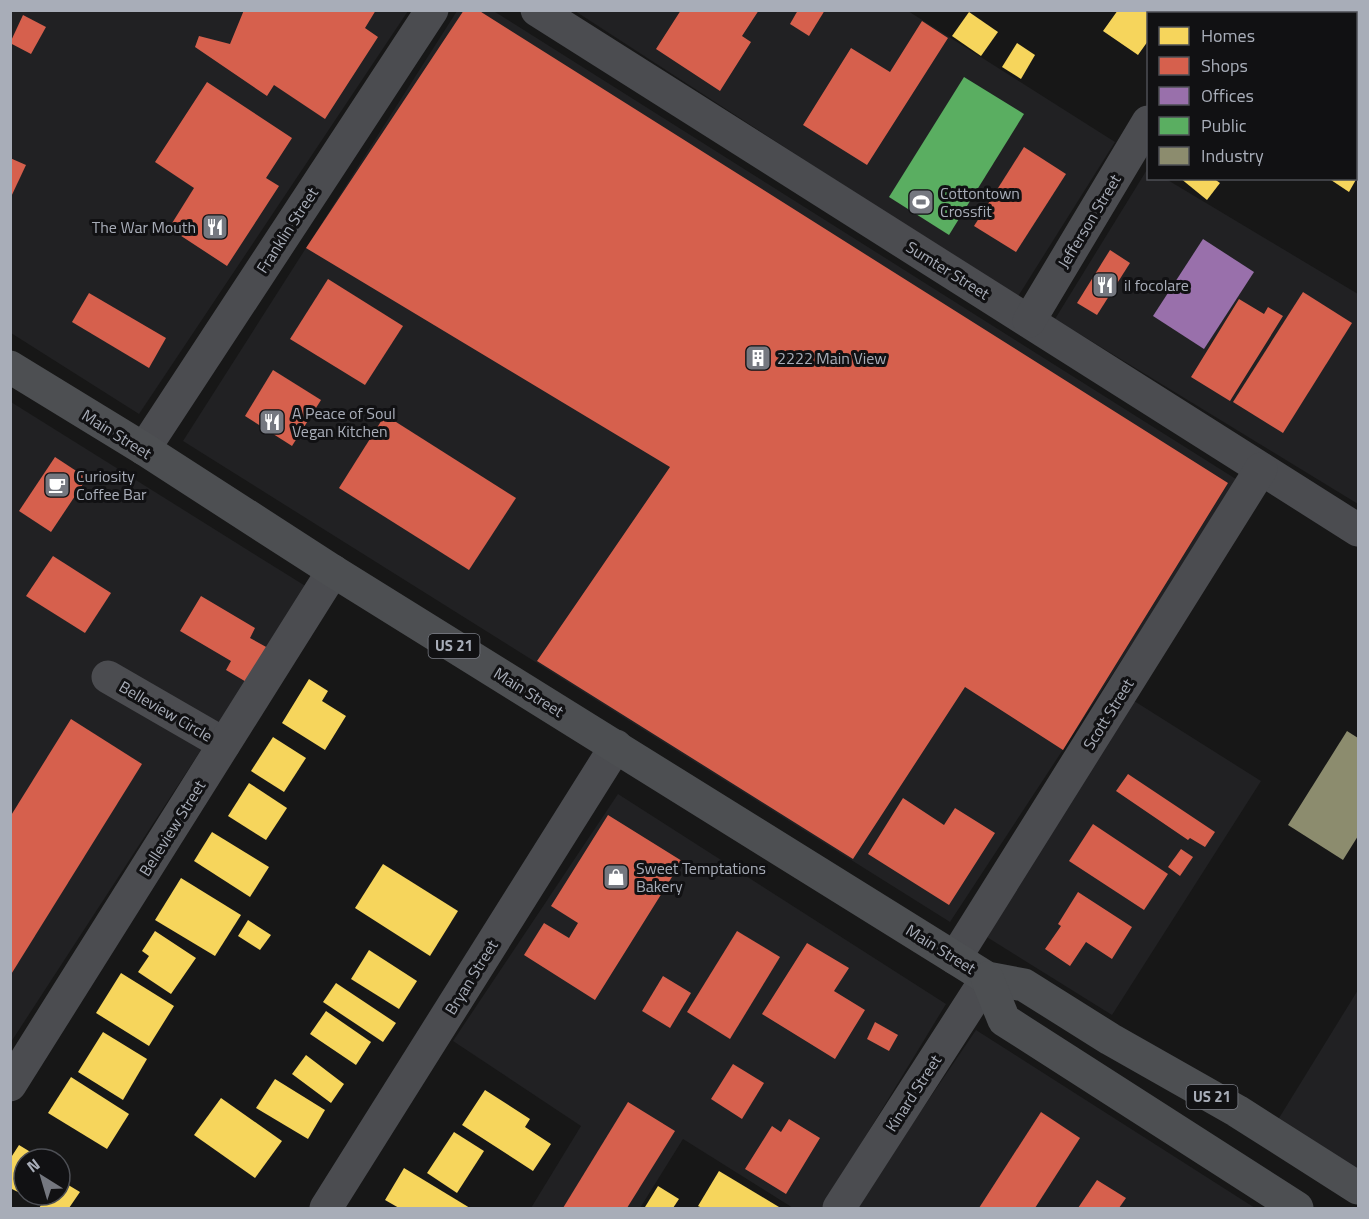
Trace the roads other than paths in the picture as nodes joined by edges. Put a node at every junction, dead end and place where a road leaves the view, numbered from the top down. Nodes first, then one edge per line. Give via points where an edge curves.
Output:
1 (432, 10) edge
2 (537, 10) edge
3 (1147, 125) edge
4 (1029, 321) junction
5 (10, 367) edge
6 (144, 449) junction
7 (1261, 470) junction
8 (1359, 530) edge
9 (333, 571) junction
10 (108, 677) dead end
11 (224, 744) junction
12 (616, 746) junction
13 (955, 958) junction
14 (987, 978) junction
15 (10, 1085) edge
16 (1359, 1188) edge
17 (326, 1209) edge
18 (839, 1209) edge
19 (1297, 1209) edge

1 - 6 street, Franklin Street
2 - 4 street, Sumter Street
3 - 4 street, Jefferson Street
4 - 7 street, Sumter Street
5 - 6 main road, Main Street / US 21
6 - 9 main road, Main Street / US 21
7 - 8 street, Sumter Street
7 - 13 street, Scott Street
9 - 11 street, Belleview Street
9 - 12 main road, Main Street / US 21
10 - 11 street, Belleview Circle
11 - 15 street, Belleview Street
12 - 13 main road, Main Street / US 21
12 - 17 street, Bryan Street
13 - 14 main road, Main Street / US 21
14 - 16 main road, Main Street / US 21 via 1024,985
14 - 18 street, Kinard Street
14 - 19 main road, Main Street / US 21 via 1004,1020

